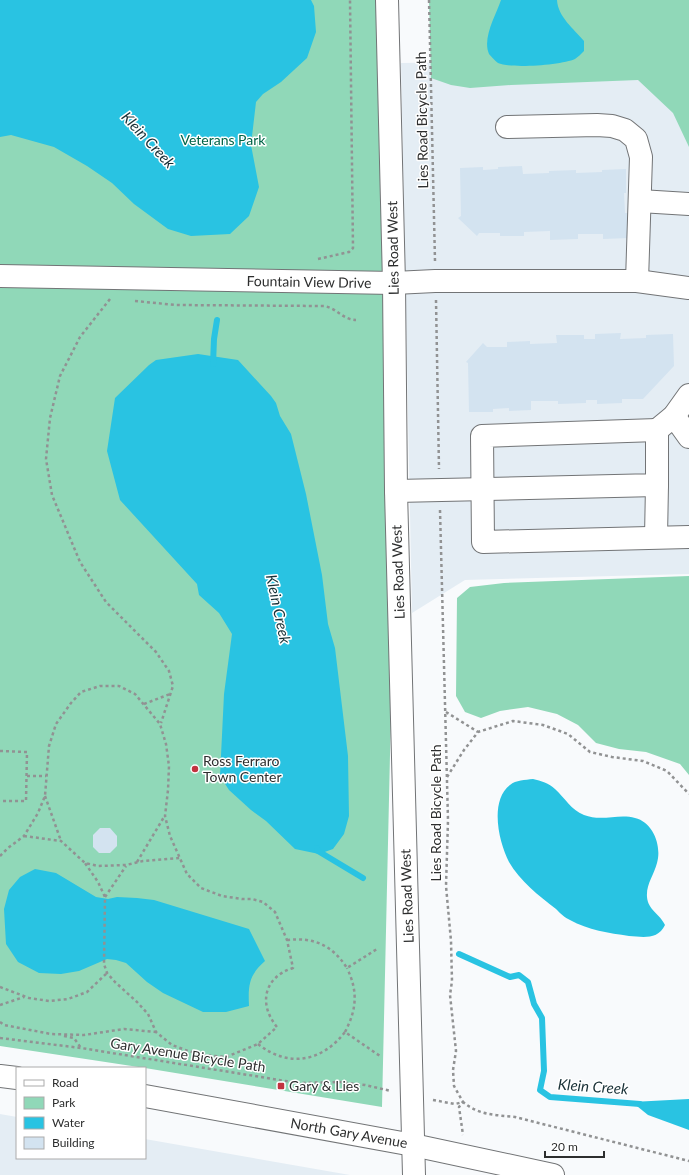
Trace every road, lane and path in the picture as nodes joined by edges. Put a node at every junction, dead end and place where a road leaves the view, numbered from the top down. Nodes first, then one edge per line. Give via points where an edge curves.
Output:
1 (350, 0) edge
2 (387, 0) edge
3 (429, 0) edge
4 (507, 127) dead end
5 (640, 201) junction
6 (689, 204) edge
7 (435, 240) dead end
8 (315, 260) dead end
9 (0, 276) edge
10 (637, 281) junction
11 (394, 283) junction
12 (689, 288) edge
13 (118, 299) dead end
14 (132, 301) dead end
15 (436, 317) dead end
16 (356, 320) dead end
17 (689, 395) edge
18 (674, 416) junction
19 (657, 430) junction
20 (689, 437) edge
21 (439, 465) dead end
22 (657, 485) junction
23 (482, 489) junction
24 (396, 492) junction
25 (440, 514) dead end
26 (689, 536) edge
27 (656, 537) junction
28 (170, 694) junction
29 (144, 704) junction
30 (446, 712) junction
31 (160, 724) junction
32 (478, 732) junction
33 (0, 751) edge
34 (27, 776) junction
35 (46, 776) junction
36 (447, 778) junction
37 (689, 794) edge
38 (45, 796) junction
39 (0, 801) edge
40 (165, 816) junction
41 (24, 836) junction
42 (60, 841) junction
43 (0, 856) edge
44 (180, 858) junction
45 (85, 863) junction
46 (137, 863) junction
47 (126, 865) junction
48 (105, 896) junction
49 (287, 940) junction
50 (377, 949) dead end
51 (347, 968) junction
52 (107, 973) junction
53 (0, 987) edge
54 (25, 996) junction
55 (0, 1005) edge
56 (0, 1022) edge
57 (156, 1032) junction
58 (345, 1032) junction
59 (58, 1034) junction
60 (0, 1038) edge
61 (258, 1044) junction
62 (81, 1048) junction
63 (380, 1056) dead end
64 (0, 1076) edge
65 (16, 1078) edge
66 (373, 1087) dead end
67 (146, 1096) edge
68 (463, 1102) junction
69 (455, 1104) dead end
70 (459, 1107) dead end
71 (413, 1145) junction
72 (689, 1161) edge
73 (414, 1175) edge
74 (553, 1175) edge

1 - 8 path via 354,248 348,252
2 - 11 street, Lies Road West
3 - 7 path, Lies Road Bicycle Path
4 - 5 street via 597,125 625,130 636,139 641,157
5 - 6 street
5 - 10 street
9 - 11 street, Fountain View Drive
10 - 11 street, Fountain View Drive
10 - 12 street, Fountain View Drive
11 - 24 street, Lies Road West
13 - 28 path via 110,298 80,337 60,376 50,418 46,459 52,495 80,562 106,602 156,652 169,671 173,686
14 - 16 path via 176,305 324,306 350,320
15 - 21 path
17 - 18 street
18 - 19 street
18 - 20 street
19 - 22 street
19 - 23 street via 482,436
22 - 23 street
22 - 27 street
23 - 24 street
23 - 27 street via 483,542
24 - 71 street, Lies Road West
25 - 30 path, Lies Road Bicycle Path
26 - 27 street
28 - 29 path
28 - 31 path
29 - 31 path
29 - 35 path via 135,694 118,686 100,686 81,692 56,724 49,746
30 - 32 path
30 - 36 path, Lies Road Bicycle Path
31 - 40 path via 169,766
32 - 36 path
32 - 37 path via 513,721 543,725 568,734 590,752 643,761 667,771
33 - 34 path via 27,752
34 - 35 path
34 - 39 path via 26,801
35 - 38 path
36 - 68 path, Lies Road Bicycle Path via 446,886 451,941 450,995 456,1051 453,1070 454,1086
38 - 41 path
38 - 42 path
40 - 44 path via 170,836
40 - 46 path
41 - 42 path
41 - 43 path
42 - 45 path
44 - 46 path
44 - 49 path via 187,874 201,888 222,896 263,902 275,912
45 - 47 path via 98,866
45 - 48 path
46 - 47 path
47 - 48 path
48 - 52 path via 104,964
49 - 51 path via 320,943 331,949
49 - 61 path via 293,968 279,974 266,994 267,1012 277,1026
50 - 51 path
51 - 58 path via 355,1000 354,1011
52 - 54 path via 86,992 68,999 49,1001
52 - 57 path via 148,1014
53 - 54 path
54 - 55 path
56 - 59 path via 4,1025
57 - 59 path via 124,1029 84,1035
57 - 61 path via 172,1045 204,1055 226,1057
58 - 61 path via 325,1051 299,1059 278,1056
58 - 63 path
59 - 62 path via 74,1038
60 - 62 path, Gary Avenue Bicycle Path
62 - 66 path, Gary Avenue Bicycle Path via 298,1083 340,1082
64 - 65 street
67 - 71 street, North Gary Avenue
68 - 69 path
68 - 70 path
68 - 72 path via 468,1107 489,1114 515,1117
71 - 73 street, Lies Road West
71 - 74 street, North Gary Avenue

